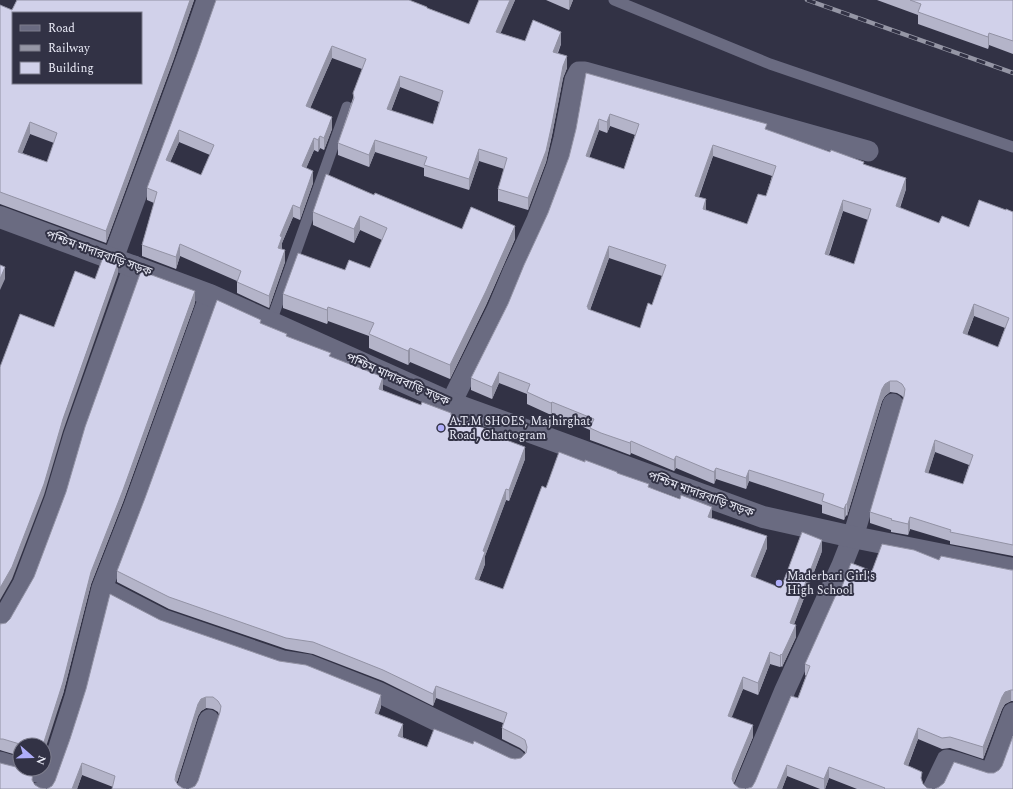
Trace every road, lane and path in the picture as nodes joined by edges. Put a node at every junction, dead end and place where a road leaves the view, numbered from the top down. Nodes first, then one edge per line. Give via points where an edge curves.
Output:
1 (207, 0) edge
2 (614, 0) edge
3 (347, 107) dead end
4 (1013, 147) edge
5 (868, 151) dead end
6 (0, 217) edge
7 (113, 258) junction
8 (134, 266) junction
9 (210, 295) junction
10 (271, 322) junction
11 (451, 403) junction
12 (893, 404) dead end
13 (853, 537) junction
14 (1013, 569) edge
15 (102, 588) junction
16 (0, 624) edge
17 (1013, 714) edge
18 (209, 720) dead end
19 (515, 759) edge
20 (0, 762) edge
21 (12, 766) edge
22 (46, 782) edge
23 (751, 787) edge
24 (187, 789) edge
25 (933, 789) edge

1 - 7 street
2 - 4 lane via 770,64
3 - 10 lane
5 - 11 street via 579,72 575,80 562,145 537,220 497,310
6 - 7 street, পশ্চিম মাদারবাড়ি সড়ক
7 - 8 street, পশ্চিম মাদারবাড়ি সড়ক
8 - 9 street, পশ্চিম মাদারবাড়ি সড়ক
8 - 16 street via 74,435 55,499 23,584
9 - 10 street, পশ্চিম মাদারবাড়ি সড়ক
9 - 15 street via 137,499
10 - 11 street, পশ্চিম মাদারবাড়ি সড়ক
11 - 13 street, পশ্চিম মাদারবাড়ি সড়ক via 763,517
12 - 13 street
13 - 14 street, পশ্চিম মাদারবাড়ি সড়ক
13 - 23 street via 785,690
15 - 19 street via 164,620 282,661 309,665 378,692
15 - 22 street via 75,697
17 - 25 street via 991,773 947,760
18 - 24 street
20 - 21 street

